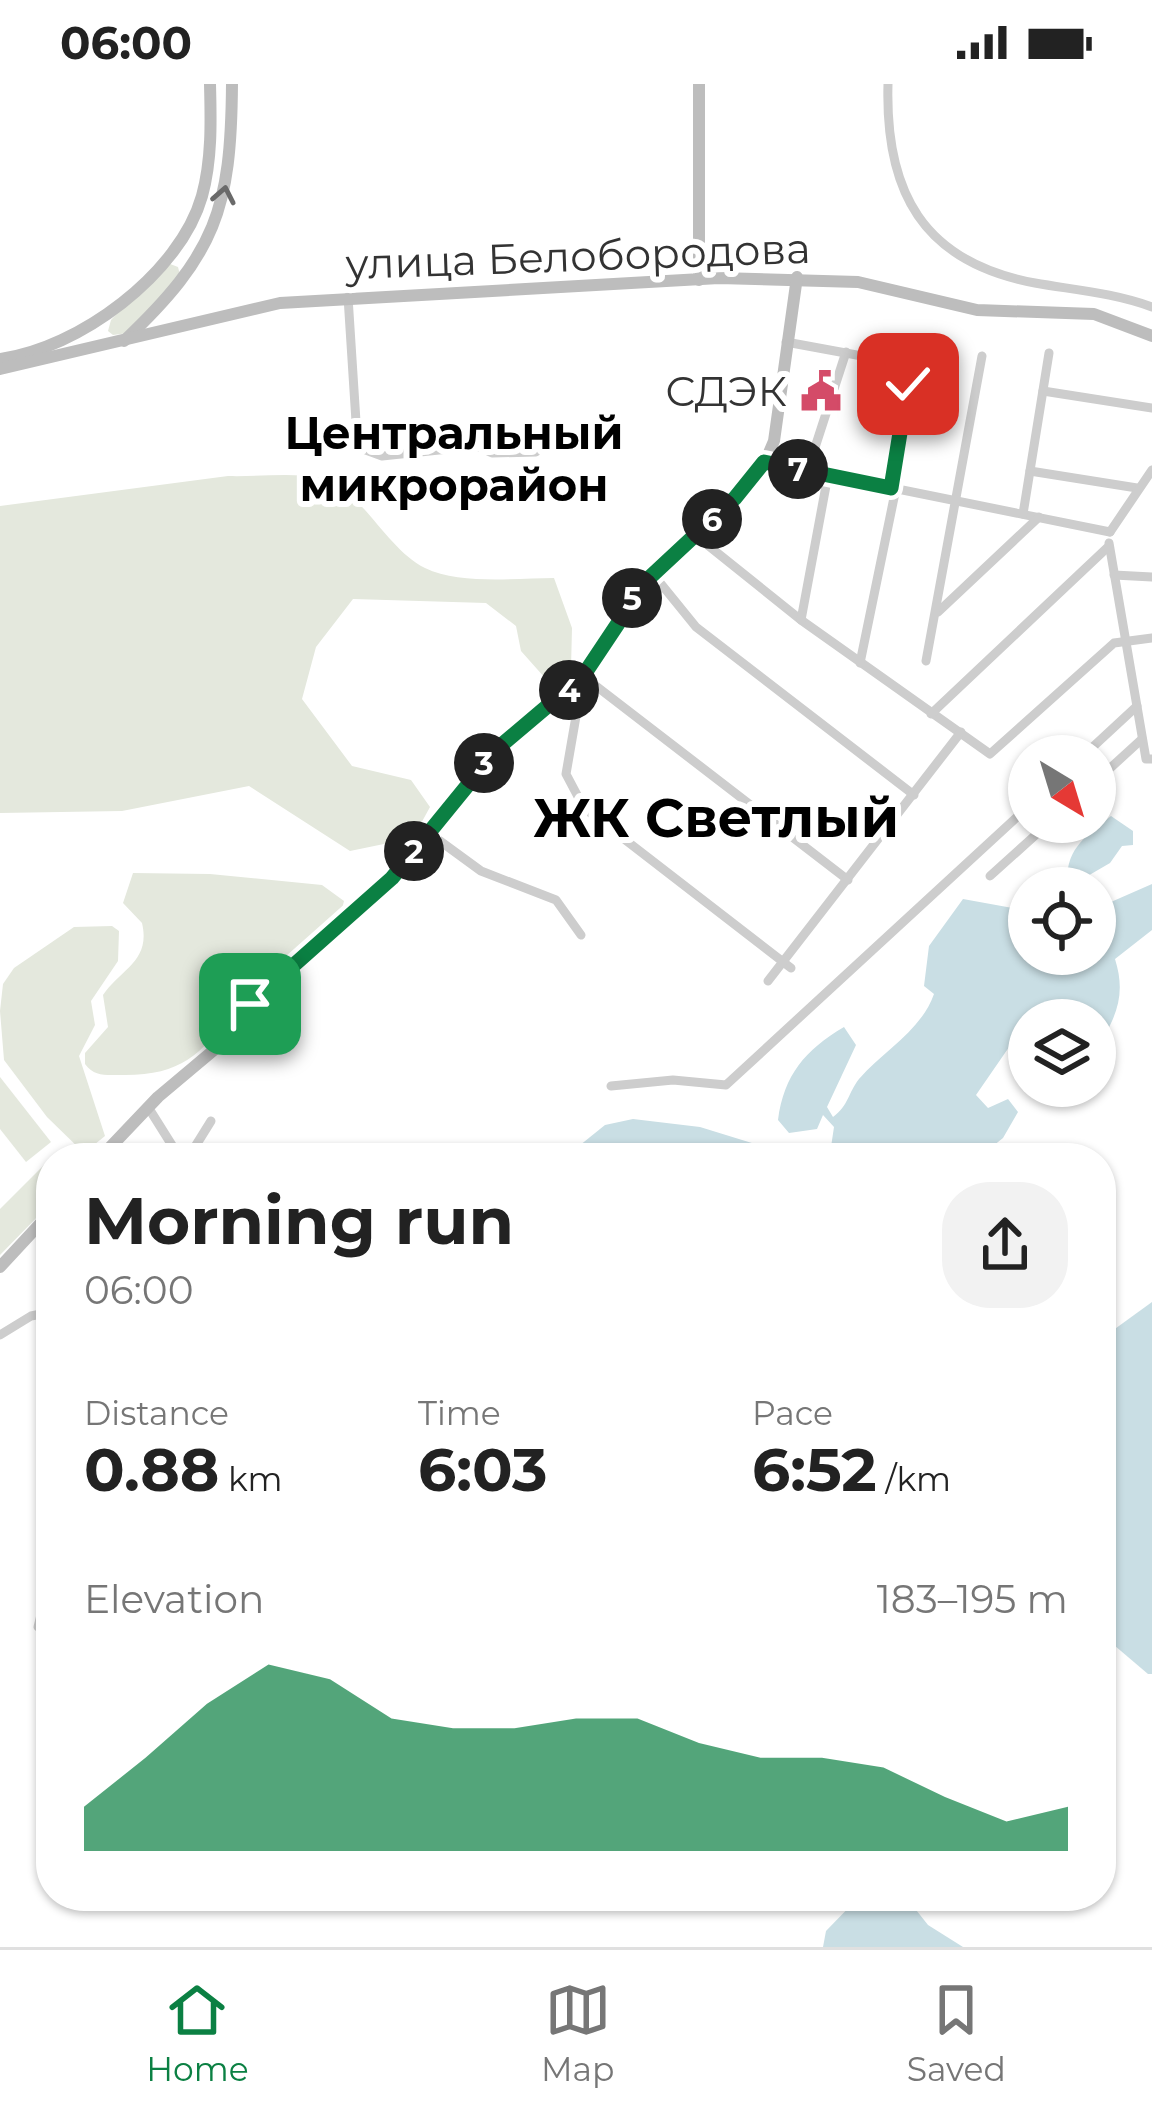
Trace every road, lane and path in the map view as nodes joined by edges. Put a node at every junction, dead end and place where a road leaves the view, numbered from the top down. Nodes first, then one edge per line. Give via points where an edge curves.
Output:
1 (211, 84) edge
2 (232, 84) edge
3 (699, 84) edge
4 (888, 84) edge
5 (232, 107) junction
6 (211, 108) junction
7 (183, 277) junction
8 (797, 277) junction
9 (699, 280) junction
10 (348, 297) junction
11 (1152, 307) edge
12 (114, 309) junction
13 (209, 321) junction
14 (1152, 336) edge
15 (120, 342) junction
16 (786, 342) junction
17 (846, 352) junction
18 (1049, 353) dead end
19 (982, 356) dead end
20 (0, 359) edge
21 (0, 369) edge
22 (1043, 391) junction
23 (1152, 408) edge
24 (536, 452) dead end
25 (764, 462) junction
26 (808, 469) junction
27 (1152, 470) edge
28 (1030, 471) junction
29 (828, 475) junction
30 (893, 488) junction
31 (1138, 488) junction
32 (958, 502) junction
33 (1023, 514) junction
34 (1039, 517) junction
35 (1110, 532) junction
36 (695, 535) junction
37 (1109, 546) junction
38 (652, 574) junction
39 (1114, 575) junction
40 (1152, 577) edge
41 (938, 612) junction
42 (801, 620) junction
43 (1126, 637) junction
44 (1152, 638) edge
45 (926, 661) dead end
46 (860, 663) junction
47 (583, 676) junction
48 (1152, 699) edge
49 (1136, 702) junction
50 (931, 714) junction
51 (962, 732) junction
52 (1104, 735) edge
53 (1142, 739) junction
54 (1149, 759) edge
55 (1116, 763) edge
56 (914, 795) junction
57 (1008, 825) edge
58 (429, 833) junction
59 (1027, 843) edge
60 (990, 876) dead end
61 (848, 880) junction
62 (581, 935) dead end
63 (787, 965) junction
64 (768, 981) dead end
65 (611, 1086) dead end
66 (148, 1106) junction
67 (211, 1120) dead end
68 (114, 1143) edge
69 (174, 1143) edge
70 (195, 1143) edge
71 (36, 1228) edge
72 (0, 1267) edge
73 (36, 1315) edge
74 (0, 1335) edge

1 - 6 street
2 - 5 street
3 - 9 street
4 - 11 street via 898,187 938,239 1014,277
5 - 6 street
7 -> 5 street via 211,239 224,202
6 - 12 street via 201,199 166,256
7 - 13 street via 163,316
7 - 15 street
8 - 9 street, улица Белобородова
8 - 14 street, улица Белобородова via 858,282 948,305 1094,314
8 - 16 street
9 - 10 street, улица Белобородова
10 - 13 street, улица Белобородова
10 - 24 street via 363,449 382,456 473,446
12 - 15 street via 100,328
12 - 20 street via 57,346
13 - 15 street, улица Белобородова
15 - 21 street, улица Белобородова
16 - 17 street
16 - 25 street via 774,441
17 - 26 street
17 - 30 street via 903,371 908,384
18 - 22 street
19 - 32 street
22 - 23 street
22 - 28 street
25 - 26 street
25 - 36 street
26 - 29 street
27 - 31 street
28 - 31 street
28 - 33 street
29 - 30 street
29 - 42 street
30 - 32 street
30 - 46 street
31 - 35 street
32 - 33 street
32 - 41 street
33 - 34 street
34 - 35 street
34 - 41 street
35 - 37 street
36 - 38 street
36 - 42 street
37 - 39 street
37 - 50 street
38 - 47 street
38 - 56 street via 696,627
39 - 40 street
39 - 43 street
41 - 45 street
42 - 46 street
43 - 44 street
43 - 49 street
43 - 51 street via 998,752
46 - 50 street
47 - 58 street via 498,748
47 - 61 street
47 - 63 street via 566,774 587,813
48 - 49 street
49 - 52 street
49 - 53 street
50 - 51 street
51 - 56 street
53 - 54 street
53 - 55 street
56 - 61 street
57 - 65 street via 726,1085
58 - 62 street via 481,871 556,900
58 - 66 street via 384,885 258,994 227,1039
59 - 60 street
61 - 63 street
63 - 64 street
66 - 68 street
66 - 69 street
67 - 70 street
71 - 72 street
73 - 74 street

